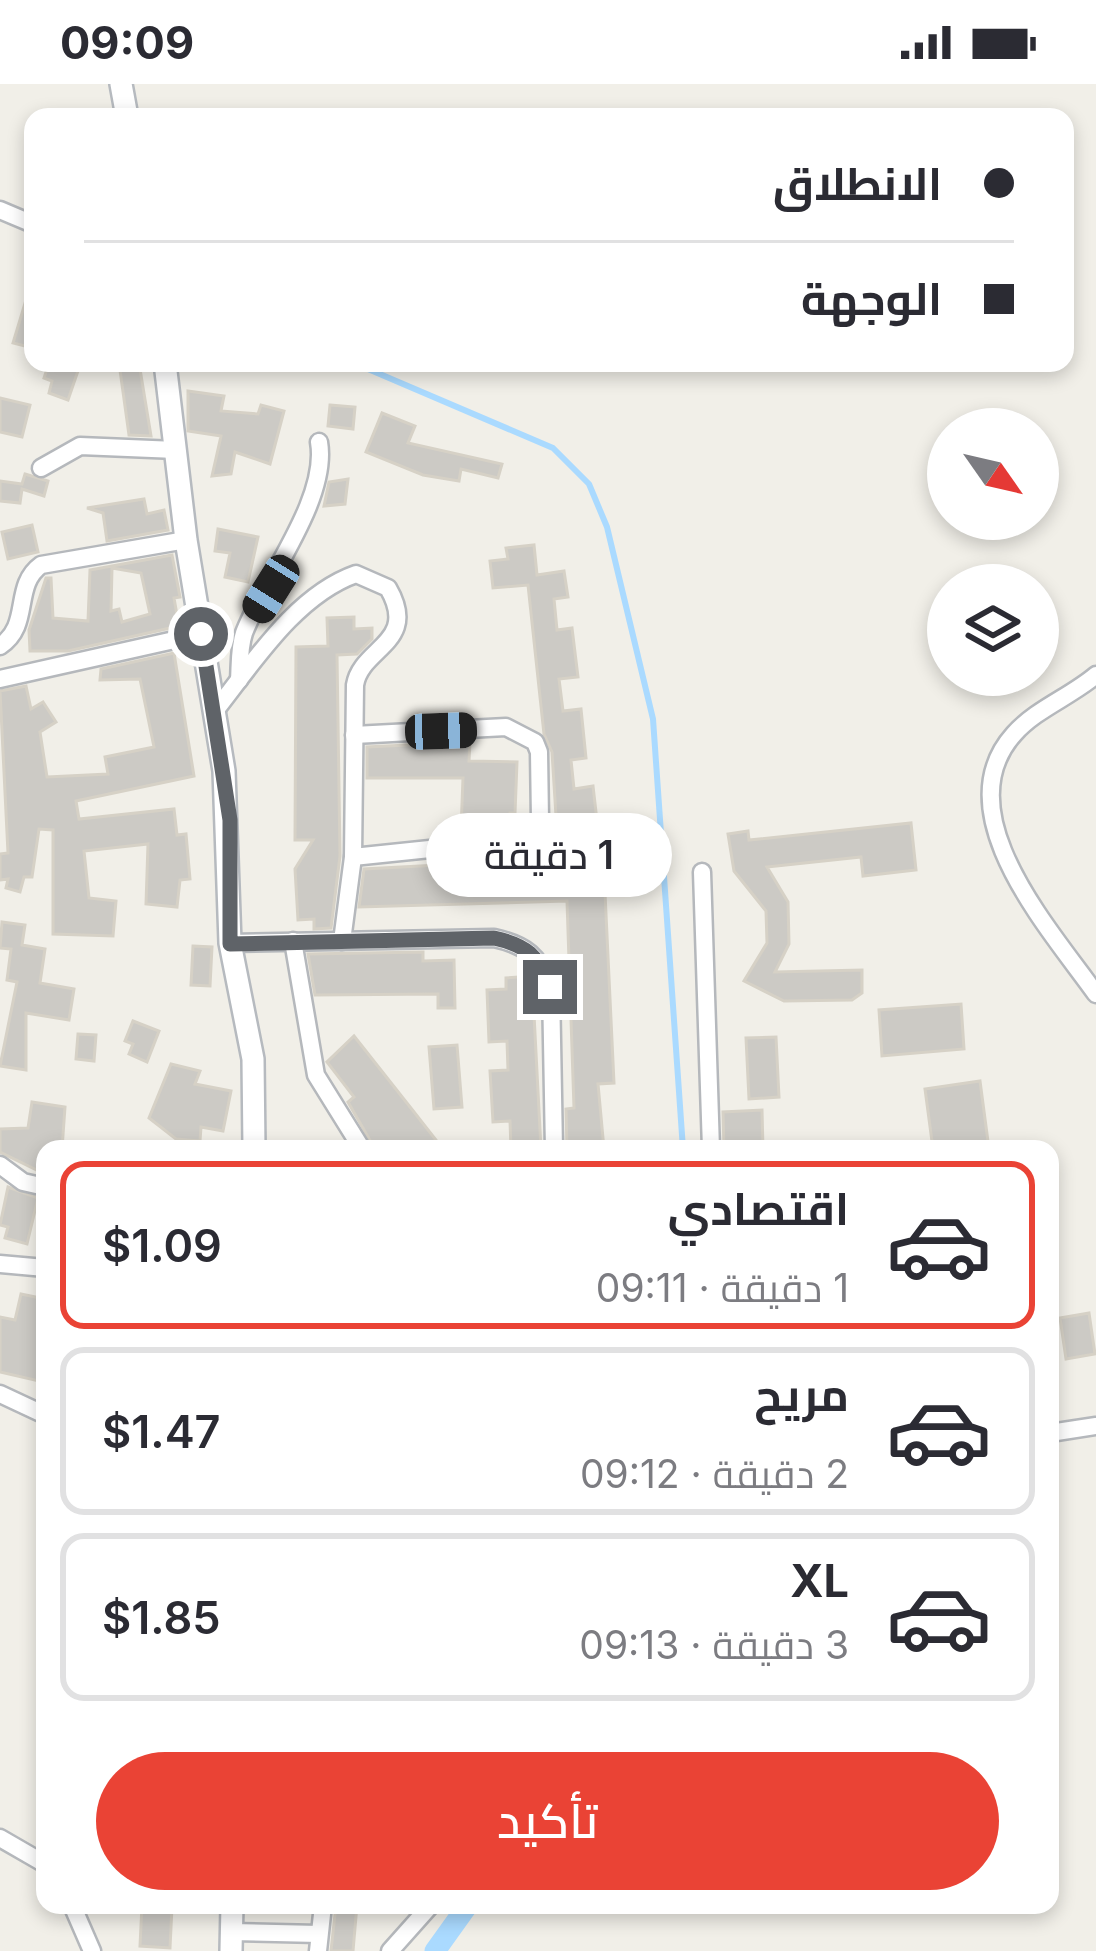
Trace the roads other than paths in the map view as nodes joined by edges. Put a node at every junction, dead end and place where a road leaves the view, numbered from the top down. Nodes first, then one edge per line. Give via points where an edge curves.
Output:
1 (166, 372) edge
2 (319, 442) dead end
3 (176, 451) junction
4 (41, 468) dead end
5 (186, 540) junction
6 (201, 634) junction
7 (0, 646) edge
8 (1096, 675) edge
9 (0, 679) edge
10 (239, 681) junction
11 (215, 711) junction
12 (354, 735) junction
13 (353, 857) junction
14 (702, 872) dead end
15 (293, 941) junction
16 (342, 941) junction
17 (230, 944) junction
18 (1096, 994) edge
19 (254, 1140) edge
20 (356, 1140) edge
21 (554, 1140) edge
22 (711, 1140) edge
23 (0, 1165) edge
24 (36, 1185) edge
25 (0, 1264) edge
26 (36, 1267) edge
27 (0, 1394) edge
28 (36, 1411) edge
29 (1096, 1426) edge
30 (1059, 1432) edge
31 (0, 1838) edge
32 (36, 1859) edge
33 (75, 1914) edge
34 (422, 1914) edge
35 (231, 1942) edge
36 (318, 1942) edge
37 (92, 1951) edge
38 (390, 1951) edge

1 - 3 main road
2 - 10 street via 319,472 244,634
3 - 4 street via 80,446
3 - 5 main road
5 - 6 main road
5 - 7 street via 41,565 28,577 20,626
6 - 9 street
6 - 11 main road
8 - 18 street via 1011,737 988,791 998,842
10 - 11 street
10 - 12 street via 314,598 337,581 369,576 393,596 395,626 388,647 357,670
11 - 17 main road via 230,820
12 - 13 street
12 - 13 street via 506,727 539,752 543,808 533,830 516,840
13 - 16 street
14 - 22 street
15 - 16 street
15 - 17 street
15 - 20 street via 316,1075
16 - 21 street via 494,938 533,954 550,987
17 - 19 main road via 253,1059
23 - 24 street
25 - 26 street
27 - 28 street
29 - 30 street
31 - 32 street
33 - 37 street
34 - 38 street
35 - 36 street

